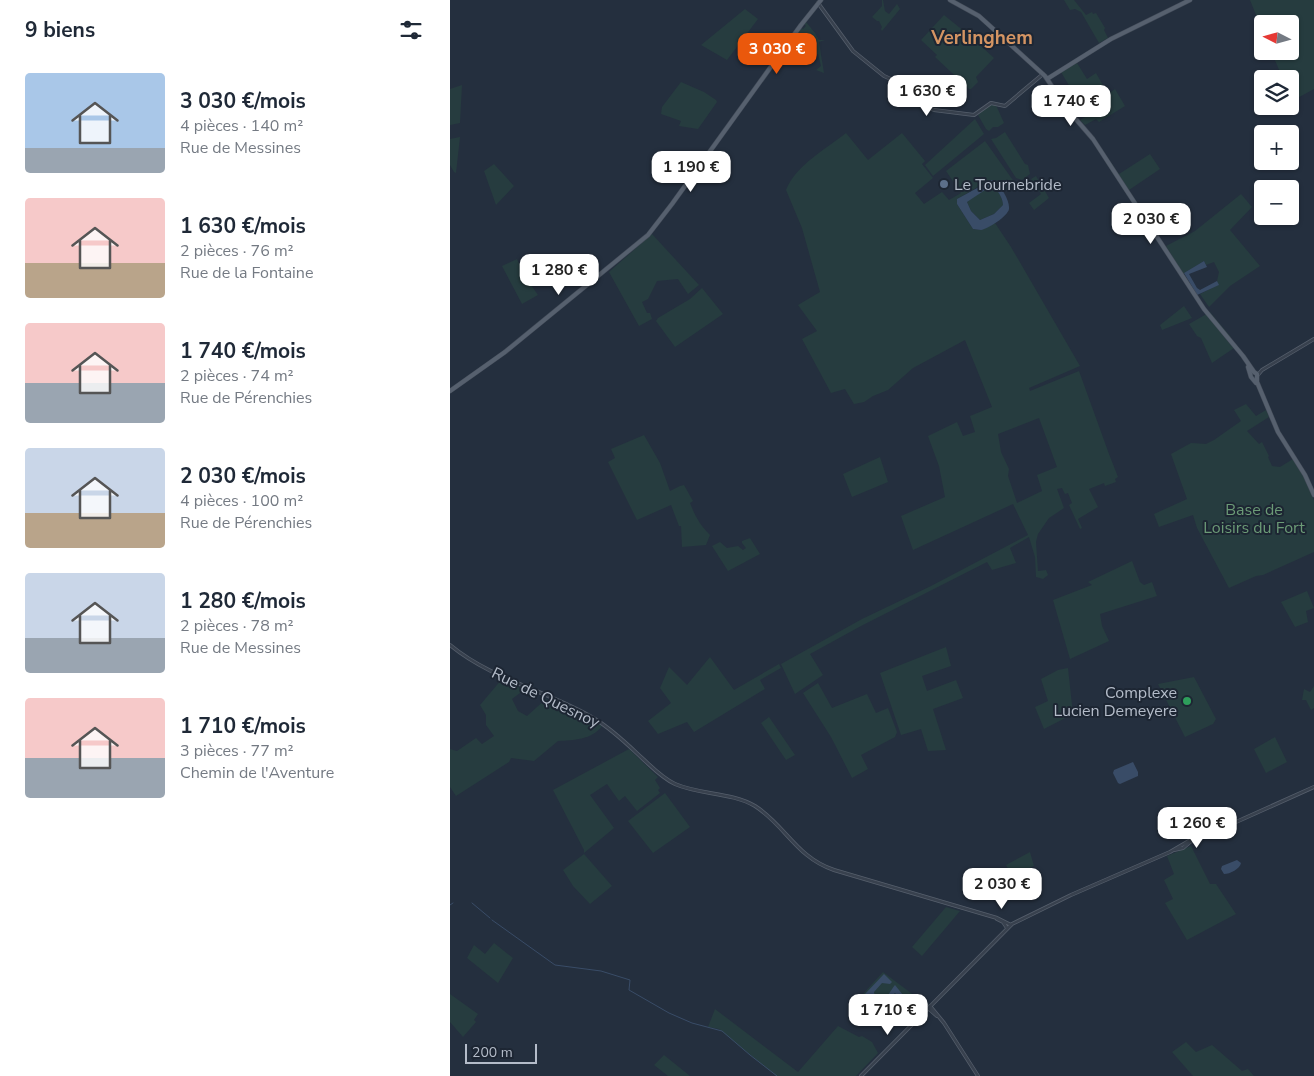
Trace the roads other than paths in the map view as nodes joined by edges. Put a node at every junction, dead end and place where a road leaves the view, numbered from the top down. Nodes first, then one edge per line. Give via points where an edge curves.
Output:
1 (950, 0) edge
2 (1190, 0) edge
3 (820, 2) edge
4 (1055, 73) junction
5 (1044, 74) junction
6 (1047, 78) junction
7 (1314, 339) edge
8 (1254, 375) junction
9 (450, 391) edge
10 (1314, 496) edge
11 (450, 645) edge
12 (1314, 787) edge
13 (983, 914) junction
14 (1011, 925) junction
15 (1007, 928) junction
16 (929, 1007) junction
17 (860, 1076) edge
18 (978, 1076) edge

1 - 5 main road via 979,16
2 - 4 main road via 1133,26
3 - 5 street via 852,51 884,76 902,84 932,110 974,116 991,103 1006,105
3 - 9 main road via 645,237 505,352
4 - 5 main road
4 - 6 main road
5 - 6 main road
6 - 8 main road via 1067,109 1093,139 1204,309 1240,352
7 - 8 street
8 - 10 main road via 1278,432
11 - 13 street, Rue de Quesnoy via 482,666 598,721 620,736 670,782 738,799 756,807 818,864
12 - 14 street
13 - 14 street, Rue de Quesnoy
13 - 15 street, Rue de Quesnoy via 1001,921
14 - 15 street
15 - 16 street
16 - 17 street
16 - 18 street via 940,1018

